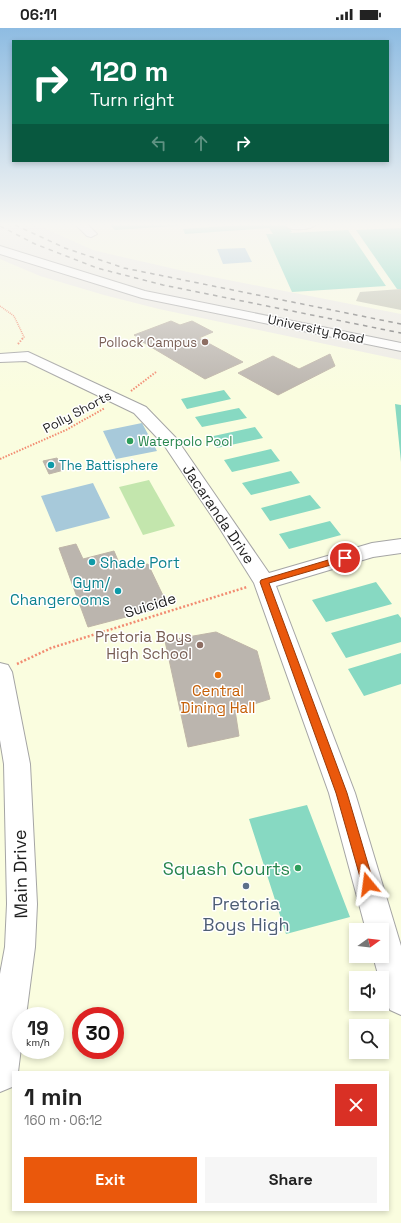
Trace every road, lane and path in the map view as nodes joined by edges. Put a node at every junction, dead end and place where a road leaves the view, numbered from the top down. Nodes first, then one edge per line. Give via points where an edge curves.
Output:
1 (99, 281) edge
2 (0, 306) edge
3 (401, 347) edge
4 (1, 357) edge
5 (156, 372) dead end
6 (120, 400) junction
7 (0, 459) edge
8 (401, 546) edge
9 (264, 582) junction
10 (7, 668) edge
11 (8, 764) edge
12 (379, 923) edge
13 (389, 957) edge
14 (401, 999) edge
15 (0, 1075) edge

1 - 3 street, University Road via 142,294
2 - 4 path via 14,316 24,337 12,351
4 - 6 street, Jacaranda Drive via 28,356
5 - 6 path, Polly Shorts
6 - 7 path, Polly Shorts via 66,430
6 - 9 street, Jacaranda Drive via 140,410 170,442
8 - 9 street via 372,550
9 - 10 path, Suicide via 51,648
9 - 12 street, Jacaranda Drive via 342,793
10 - 11 street, Main Drive
11 - 15 street, Main Drive via 22,904 20,947
13 - 14 street

